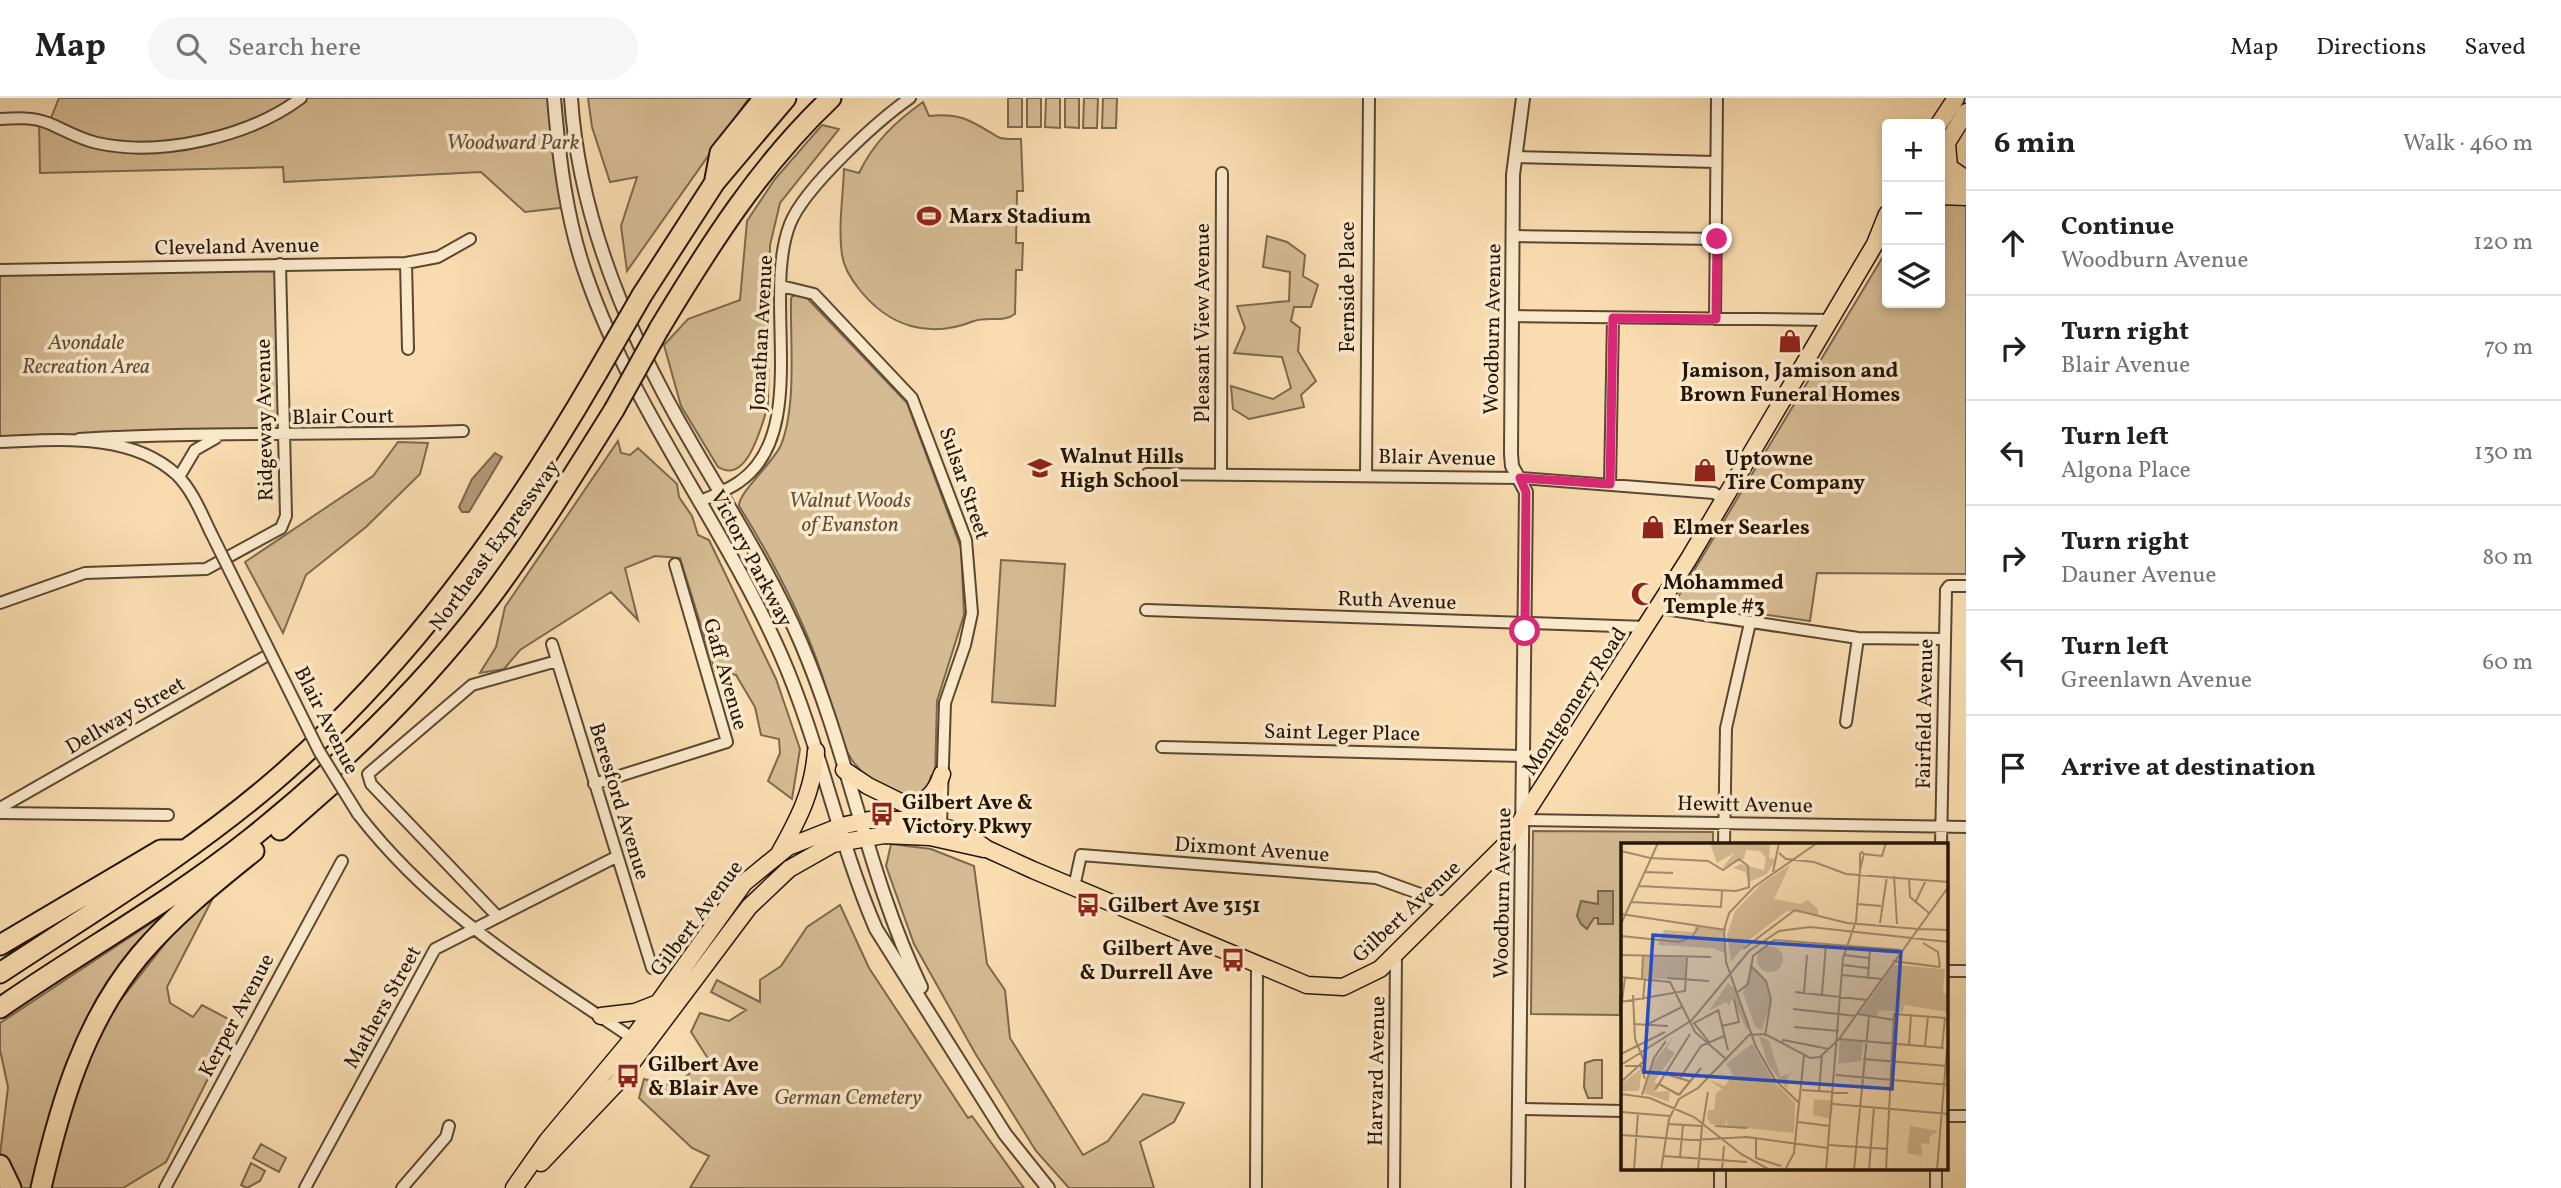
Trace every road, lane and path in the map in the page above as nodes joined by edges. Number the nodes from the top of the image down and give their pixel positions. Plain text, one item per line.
1 (301, 98) edge
2 (554, 98) edge
3 (571, 98) edge
4 (764, 98) edge
5 (786, 98) edge
6 (831, 98) edge
7 (910, 98) edge
8 (1369, 98) edge
9 (1523, 98) edge
10 (1717, 98) edge
11 (1956, 98) edge
12 (1966, 112) edge
13 (0, 119) edge
14 (1942, 119) edge
15 (1945, 146) edge
16 (1945, 155) edge
17 (1515, 157) junction
18 (1716, 162) junction
19 (1223, 173) dead end
20 (1966, 179) edge
21 (1945, 180) edge
22 (715, 182) junction
23 (1966, 186) edge
24 (1945, 196) edge
25 (1966, 197) edge
26 (1882, 226) edge
27 (1513, 236) junction
28 (1882, 237) edge
29 (470, 239) dead end
30 (1717, 239) junction
31 (1875, 244) junction
32 (406, 263) junction
33 (280, 264) junction
34 (0, 270) edge
35 (781, 286) junction
36 (1512, 316) junction
37 (1613, 318) junction
38 (1716, 319) junction
39 (1830, 320) junction
40 (408, 349) dead end
41 (463, 431) dead end
42 (223, 436) junction
43 (285, 436) junction
44 (79, 439) junction
45 (0, 442) edge
46 (1147, 474) dead end
47 (1221, 474) junction
48 (1366, 476) junction
49 (179, 477) junction
50 (1520, 478) junction
51 (1610, 484) junction
52 (722, 492) junction
53 (1724, 499) junction
54 (701, 500) junction
55 (674, 564) dead end
56 (1966, 586) edge
57 (0, 603) edge
58 (1658, 608) junction
59 (1146, 610) dead end
60 (1750, 623) junction
61 (1526, 624) junction
62 (1646, 627) junction
63 (1858, 638) junction
64 (1944, 639) junction
65 (552, 644) dead end
66 (268, 655) dead end
67 (557, 661) junction
68 (388, 714) junction
69 (1846, 722) dead end
70 (1161, 747) dead end
71 (816, 751) junction
72 (1522, 756) junction
73 (844, 770) junction
74 (942, 774) junction
75 (594, 784) junction
76 (905, 804) junction
77 (0, 811) edge
78 (168, 815) dead end
79 (1522, 820) junction
80 (862, 822) junction
81 (1725, 822) junction
82 (1941, 827) junction
83 (1966, 827) edge
84 (941, 829) junction
85 (843, 834) junction
86 (867, 838) junction
87 (1724, 843) edge
88 (1941, 843) edge
89 (987, 849) junction
90 (186, 850) junction
91 (779, 853) junction
92 (616, 857) junction
93 (342, 860) dead end
94 (1074, 887) junction
95 (1448, 904) junction
96 (497, 916) junction
97 (471, 929) junction
98 (0, 945) edge
99 (1396, 954) junction
100 (1257, 965) junction
101 (652, 968) dead end
102 (1948, 971) edge
103 (1966, 971) edge
104 (0, 973) edge
105 (658, 1003) junction
106 (0, 1008) edge
107 (601, 1016) junction
108 (941, 1028) junction
109 (640, 1042) junction
110 (1520, 1110) junction
111 (1621, 1111) edge
112 (1948, 1116) edge
113 (1966, 1116) edge
114 (449, 1126) dead end
115 (0, 1165) edge
116 (1720, 1170) edge
117 (1936, 1170) edge
118 (11, 1188) edge
119 (41, 1188) edge
120 (165, 1188) edge
121 (305, 1188) edge
122 (402, 1188) edge
123 (515, 1188) edge
124 (1048, 1188) edge
125 (1256, 1188) edge
126 (1394, 1188) edge
127 (1518, 1188) edge
128 (1720, 1188) edge
129 (1936, 1188) edge

1 - 13 street
2 - 54 street, Victory Parkway
3 - 52 street, Victory Parkway
4 - 22 highway
5 - 22 highway, Northeast Expressway
6 - 68 highway, Northeast Expressway, bridge
7 - 35 street, Jonathan Avenue
8 - 48 street, Fernside Place
9 - 17 street, Woodburn Avenue
10 - 18 street
11 - 14 main road
12 - 15 main road
16 - 20 main road
17 - 18 street
17 - 27 street, Woodburn Avenue
18 - 30 street
19 - 47 street, Pleasant View Avenue
21 - 23 main road
22 - 90 highway, Northeast Expressway, bridge
24 - 25 main road
26 - 31 main road, Montgomery Road
27 - 30 street
27 - 36 street, Woodburn Avenue
28 - 31 main road, Montgomery Road
29 - 32 street, Cleveland Avenue
30 - 38 street
31 - 39 main road, Montgomery Road
32 - 33 street, Cleveland Avenue
32 - 40 street
33 - 34 street, Cleveland Avenue
33 - 43 street, Ridgeway Avenue
35 - 52 street, Jonathan Avenue
35 - 74 street, Sulsar Street
36 - 37 street
36 - 50 street, Woodburn Avenue
37 - 38 street
37 - 51 street
38 - 39 street
39 - 53 main road, Montgomery Road
41 - 43 street, Blair Court
42 - 43 street, Blair Court
42 - 44 street, Blair Court
42 - 49 street, Blair Court
43 - 57 street, Ridgeway Avenue
44 - 45 street, Blair Avenue
44 - 49 street, Blair Avenue
46 - 47 street, Blair Avenue
47 - 48 street, Blair Avenue
48 - 50 street, Blair Avenue
49 - 97 street, Blair Avenue, bridge
50 - 51 street, Blair Avenue
50 - 61 street, Woodburn Avenue
51 - 53 street, Blair Avenue
52 - 54 street, Jonathan Avenue
52 - 73 street, Victory Parkway
53 - 58 main road, Montgomery Road
54 - 71 street, Victory Parkway
55 - 75 street, Gaff Avenue
56 - 64 street, Fairfield Avenue
58 - 60 street
58 - 62 main road, Montgomery Road
59 - 61 street, Ruth Avenue
60 - 63 street
60 - 81 street
61 - 62 street, Ruth Avenue
61 - 72 street, Woodburn Avenue
62 - 79 main road, Montgomery Road
63 - 64 street
63 - 69 street
64 - 82 street, Fairfield Avenue
65 - 67 street, Beresford Avenue
66 - 77 street, Dellway Street
67 - 75 street, Beresford Avenue
67 - 96 street
68 - 106 highway, Northeast Expressway
68 - 119 highway
70 - 72 street, Saint Leger Place
71 - 85 street, Victory Parkway
71 - 91 main road
72 - 79 street, Woodburn Avenue
73 - 76 main road
73 - 80 street, Victory Parkway
74 - 76 main road
74 - 84 street, Sulsar Street
75 - 92 street, Beresford Avenue
76 - 84 main road
77 - 78 street
79 - 81 street, Hewitt Avenue
79 - 95 main road, Gilbert Avenue
79 - 110 street, Woodburn Avenue
80 - 84 main road, Gilbert Avenue
80 - 85 main road, Gilbert Avenue
80 - 86 street, Victory Parkway
81 - 82 street, Hewitt Avenue
81 - 87 street
82 - 83 street, Hewitt Avenue
82 - 88 street, Fairfield Avenue
84 - 86 main road, Gilbert Avenue
84 - 89 main road, Gilbert Avenue
84 - 89 main road, Gilbert Avenue
85 - 86 main road, Gilbert Avenue
85 - 91 main road, Gilbert Avenue
85 - 108 street, Victory Parkway
85 - 109 main road, Gilbert Avenue
86 - 108 street, Victory Parkway
89 - 94 main road, Gilbert Avenue
90 - 98 highway
90 - 104 highway, Northeast Expressway
91 - 105 main road, Gilbert Avenue
92 - 96 street, Mathers Street
92 - 101 street, Beresford Avenue
93 - 120 street, Kerper Avenue
94 - 95 street, Dixmont Avenue
94 - 100 main road, Gilbert Avenue
95 - 99 main road, Gilbert Avenue
96 - 97 street, Mathers Street
97 - 107 street, Blair Avenue
97 - 121 street, Mathers Street
99 - 100 main road, Gilbert Avenue
99 - 126 street, Harvard Avenue
100 - 125 street
102 - 103 street
105 - 107 main road
105 - 109 main road, Gilbert Avenue
107 - 109 street, Blair Avenue
108 - 124 street, Victory Parkway
109 - 123 main road, Gilbert Avenue
110 - 111 street
110 - 127 street, Woodburn Avenue
112 - 113 street
114 - 122 street
115 - 118 highway
116 - 128 street
117 - 129 street

